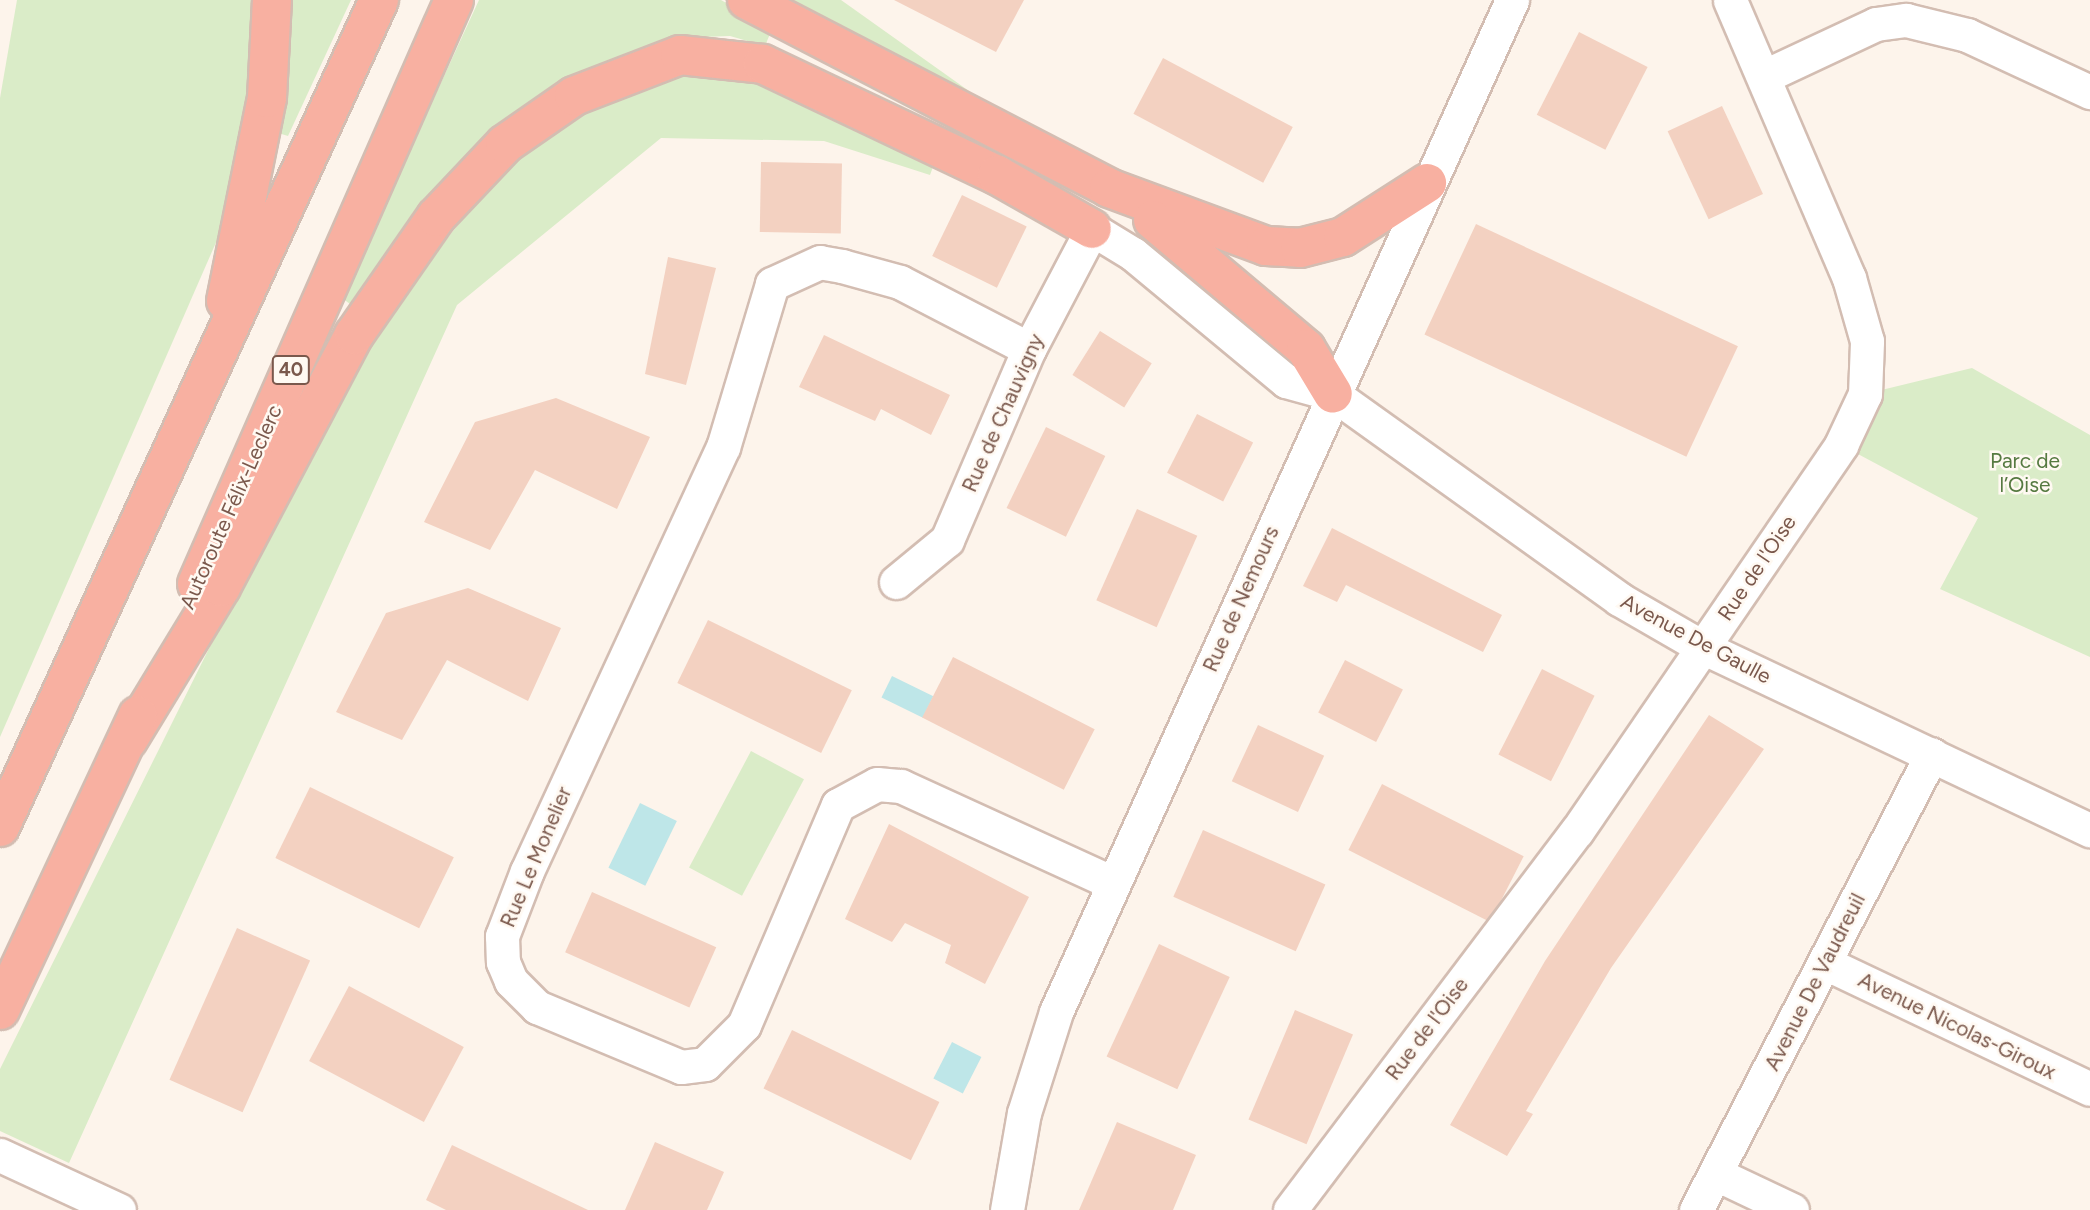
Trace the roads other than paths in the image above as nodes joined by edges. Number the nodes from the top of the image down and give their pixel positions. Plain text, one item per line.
1 (272, 0) edge
2 (379, 0) edge
3 (454, 0) edge
4 (747, 0) edge
5 (1512, 0) edge
6 (1730, 0) edge
7 (1767, 75) junction
8 (2090, 92) edge
9 (1427, 183) junction
10 (1109, 188) junction
11 (1093, 229) junction
12 (1028, 349) junction
13 (211, 371) junction
14 (1333, 394) junction
15 (896, 582) dead end
16 (1702, 647) junction
17 (128, 740) junction
18 (1932, 754) junction
19 (0, 827) edge
20 (2090, 830) edge
21 (1111, 882) junction
22 (1825, 963) junction
23 (0, 1010) edge
24 (2090, 1089) edge
25 (0, 1155) edge
26 (1716, 1174) junction
27 (119, 1210) edge
28 (1007, 1210) edge
29 (1290, 1210) edge
30 (1696, 1210) edge
31 (1792, 1210) edge

1 - 13 highway
2 - 13 highway
3 - 17 highway, Autoroute Félix-Leclerc / 40
4 - 10 highway
5 - 9 street, Rue de Nemours
6 - 7 street, Rue de l'Oise
7 - 8 street
7 - 16 street, Rue de l'Oise
9 - 10 highway
9 - 14 street, Rue de Nemours
10 - 14 highway
11 - 12 street, Rue de Chauvigny
11 - 14 street
11 - 17 highway
12 - 15 street, Rue de Chauvigny
12 - 21 street, Rue Le Monelier
13 - 19 highway
14 - 16 street, Avenue De Gaulle
14 - 21 street, Rue de Nemours
16 - 18 street, Avenue De Gaulle
16 - 29 street, Rue de l'Oise
17 - 23 highway, Autoroute Félix-Leclerc / 40
18 - 20 street, Avenue De Gaulle
18 - 22 street, Avenue De Vaudreuil
21 - 28 street, Rue de Nemours
22 - 24 street, Avenue Nicolas-Giroux
22 - 26 street, Avenue De Vaudreuil
25 - 27 street
26 - 30 street, Avenue De Vaudreuil
26 - 31 street

